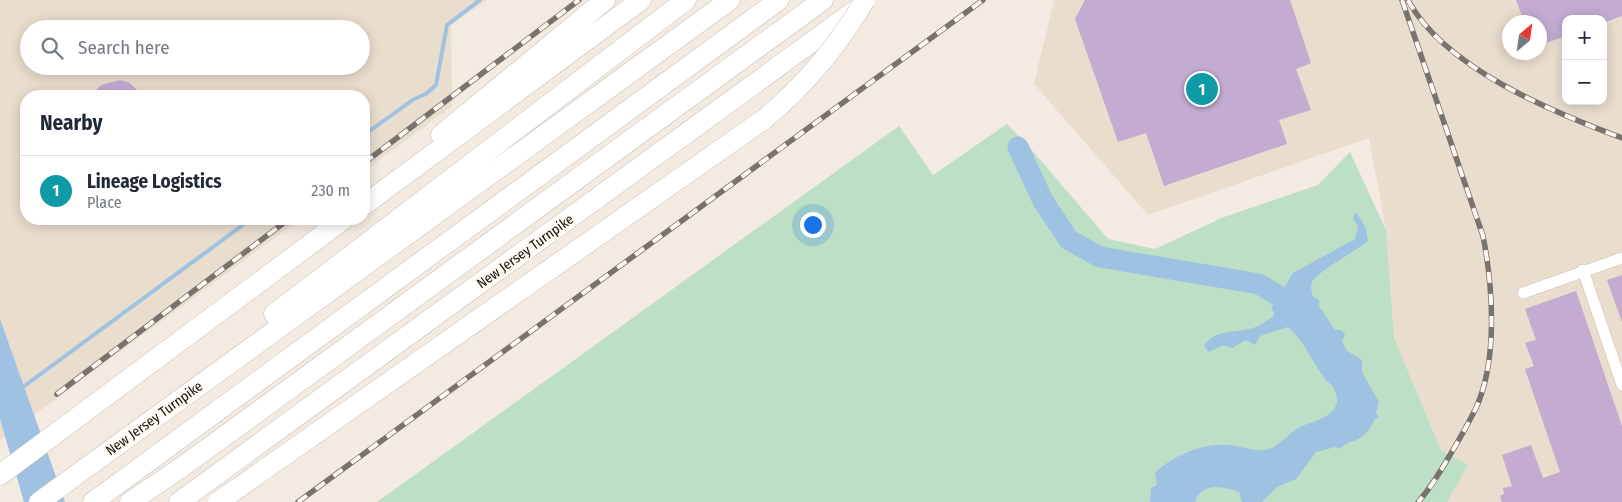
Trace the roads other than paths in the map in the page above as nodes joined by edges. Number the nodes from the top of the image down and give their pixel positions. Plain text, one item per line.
1 (606, 0) edge
2 (641, 0) edge
3 (686, 0) edge
4 (730, 0) edge
5 (780, 0) edge
6 (823, 0) edge
7 (865, 0) edge
8 (870, 0) edge
9 (370, 198) edge
10 (370, 199) edge
11 (336, 225) edge
12 (366, 255) junction
13 (1622, 258) edge
14 (1583, 270) junction
15 (1523, 293) dead end
16 (1622, 385) edge
17 (0, 475) edge
18 (39, 502) edge
19 (93, 502) edge
20 (130, 502) edge
21 (179, 502) edge
22 (218, 502) edge

1 - 9 highway
2 - 10 highway
3 - 12 highway
4 - 12 highway, New Jersey Turnpike
5 - 19 highway
6 - 20 highway
7 - 22 highway, bridge
8 - 21 highway, New Jersey Turnpike
11 - 17 highway
12 - 18 highway, New Jersey Turnpike
13 - 14 street
14 - 15 street
14 - 16 street

